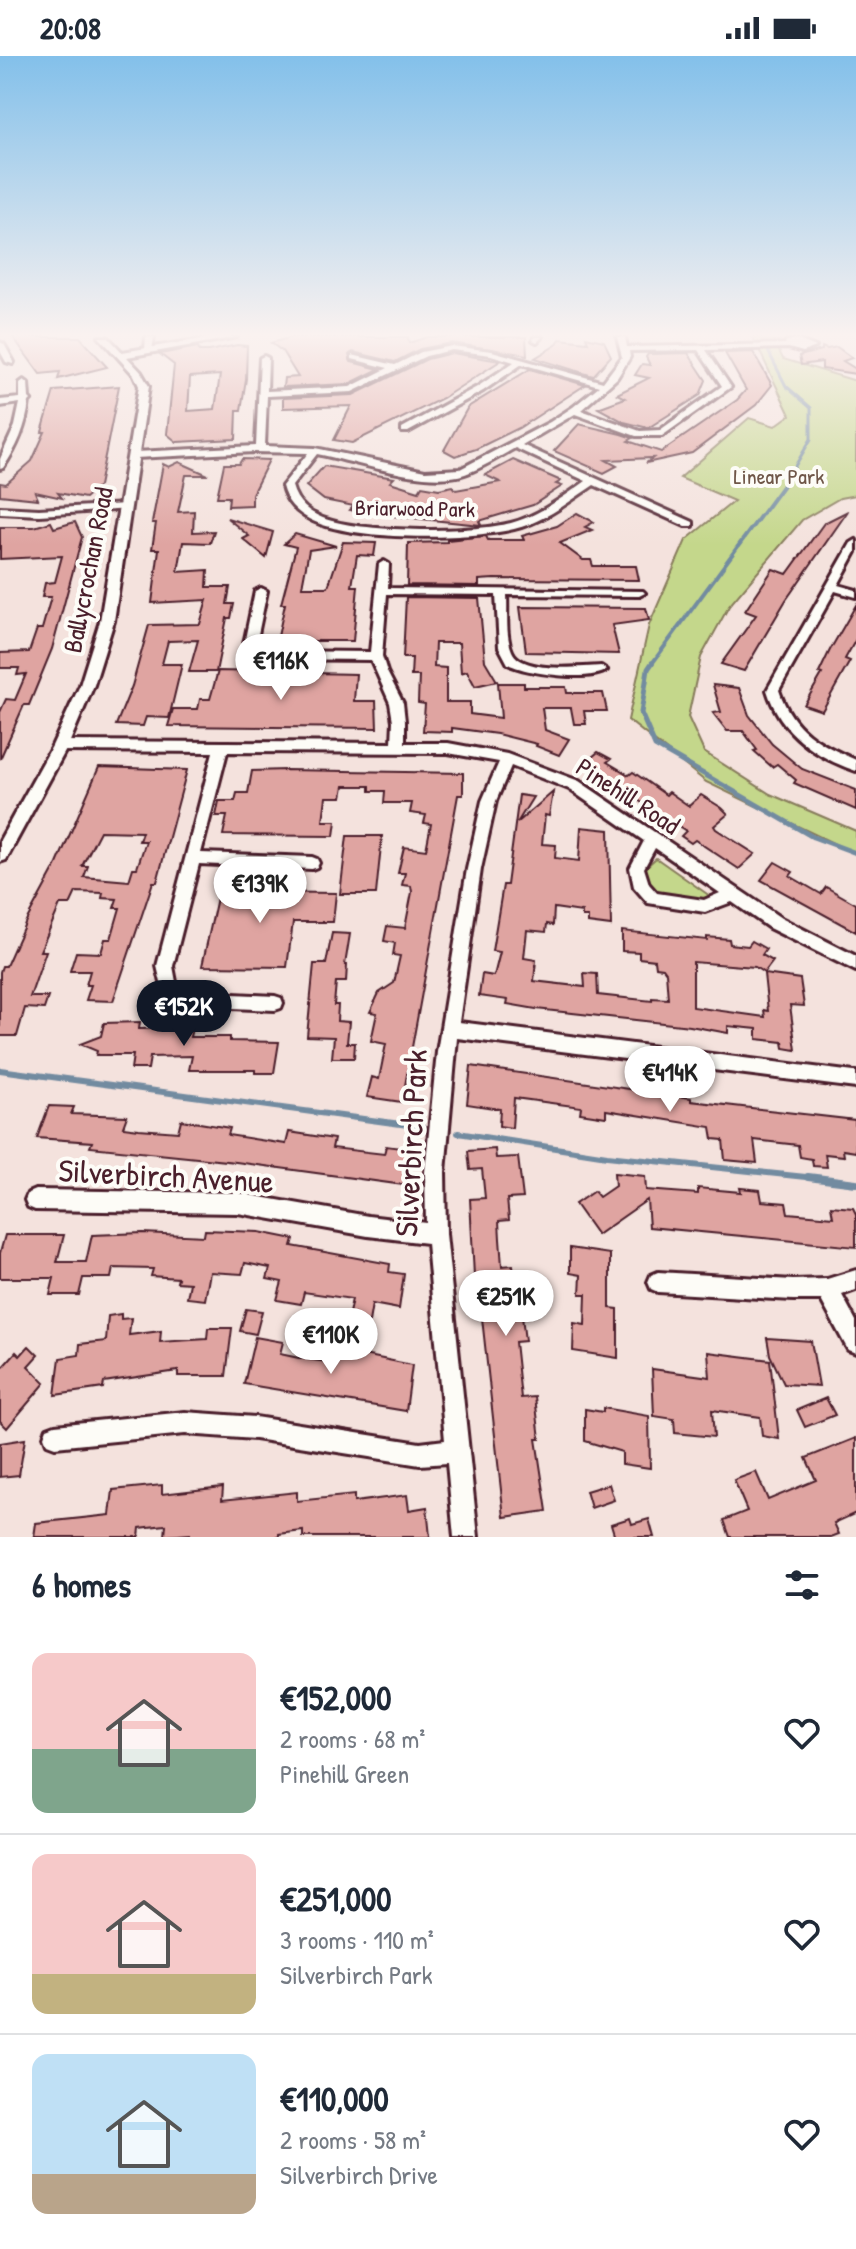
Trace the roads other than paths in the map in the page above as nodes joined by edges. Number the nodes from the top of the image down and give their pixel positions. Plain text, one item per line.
1 (25, 406) edge
2 (141, 406) edge
3 (262, 406) edge
4 (449, 406) edge
5 (578, 406) edge
6 (700, 406) edge
7 (573, 410) junction
8 (413, 429) dead end
9 (513, 444) junction
10 (260, 450) junction
11 (315, 451) junction
12 (135, 455) junction
13 (0, 466) edge
14 (593, 481) junction
15 (126, 507) junction
16 (0, 510) edge
17 (689, 524) dead end
18 (856, 543) edge
19 (384, 564) dead end
20 (831, 586) junction
21 (261, 591) dead end
22 (382, 591) junction
23 (501, 591) junction
24 (639, 593) dead end
25 (856, 594) edge
26 (376, 656) junction
27 (601, 670) dead end
28 (60, 746) junction
29 (221, 747) junction
30 (398, 747) junction
31 (507, 759) junction
32 (856, 766) edge
33 (652, 840) junction
34 (0, 855) edge
35 (192, 858) junction
36 (312, 863) dead end
37 (732, 895) junction
38 (856, 964) edge
39 (275, 1003) dead end
40 (450, 1029) junction
41 (854, 1080) dead end
42 (35, 1200) dead end
43 (436, 1234) junction
44 (856, 1280) edge
45 (658, 1282) dead end
46 (827, 1289) junction
47 (856, 1342) edge
48 (55, 1436) dead end
49 (456, 1451) junction
50 (466, 1537) edge

1 - 13 street
2 - 12 street, Ballycrochan Road
3 - 10 street
4 - 8 street
5 - 7 street
6 - 7 street
7 - 9 street
9 - 11 street
9 - 14 street
10 - 11 street
10 - 12 street
11 - 14 street, Briarwood Park
12 - 15 street, Ballycrochan Road
14 - 17 street
15 - 16 street
15 - 28 street, Ballycrochan Road
18 - 20 street
19 - 22 street
20 - 25 street
20 - 32 street
21 - 26 street
22 - 23 street
22 - 26 street
23 - 24 street
23 - 27 street
26 - 30 street
28 - 29 street, Pinehill Road
28 - 34 street, Ballycrochan Road
29 - 30 street, Pinehill Road
29 - 35 street
30 - 31 street, Pinehill Road
31 - 33 street, Pinehill Road
31 - 40 street, Silverbirch Park
33 - 37 street, Pinehill Road
33 - 37 street
35 - 36 street
35 - 39 street
37 - 38 street, Pinehill Road
40 - 41 street
40 - 43 street, Silverbirch Park
42 - 43 street, Silverbirch Avenue
43 - 49 street, Silverbirch Park
44 - 46 street
45 - 46 street
46 - 47 street
48 - 49 street
49 - 50 street, Silverbirch Park

